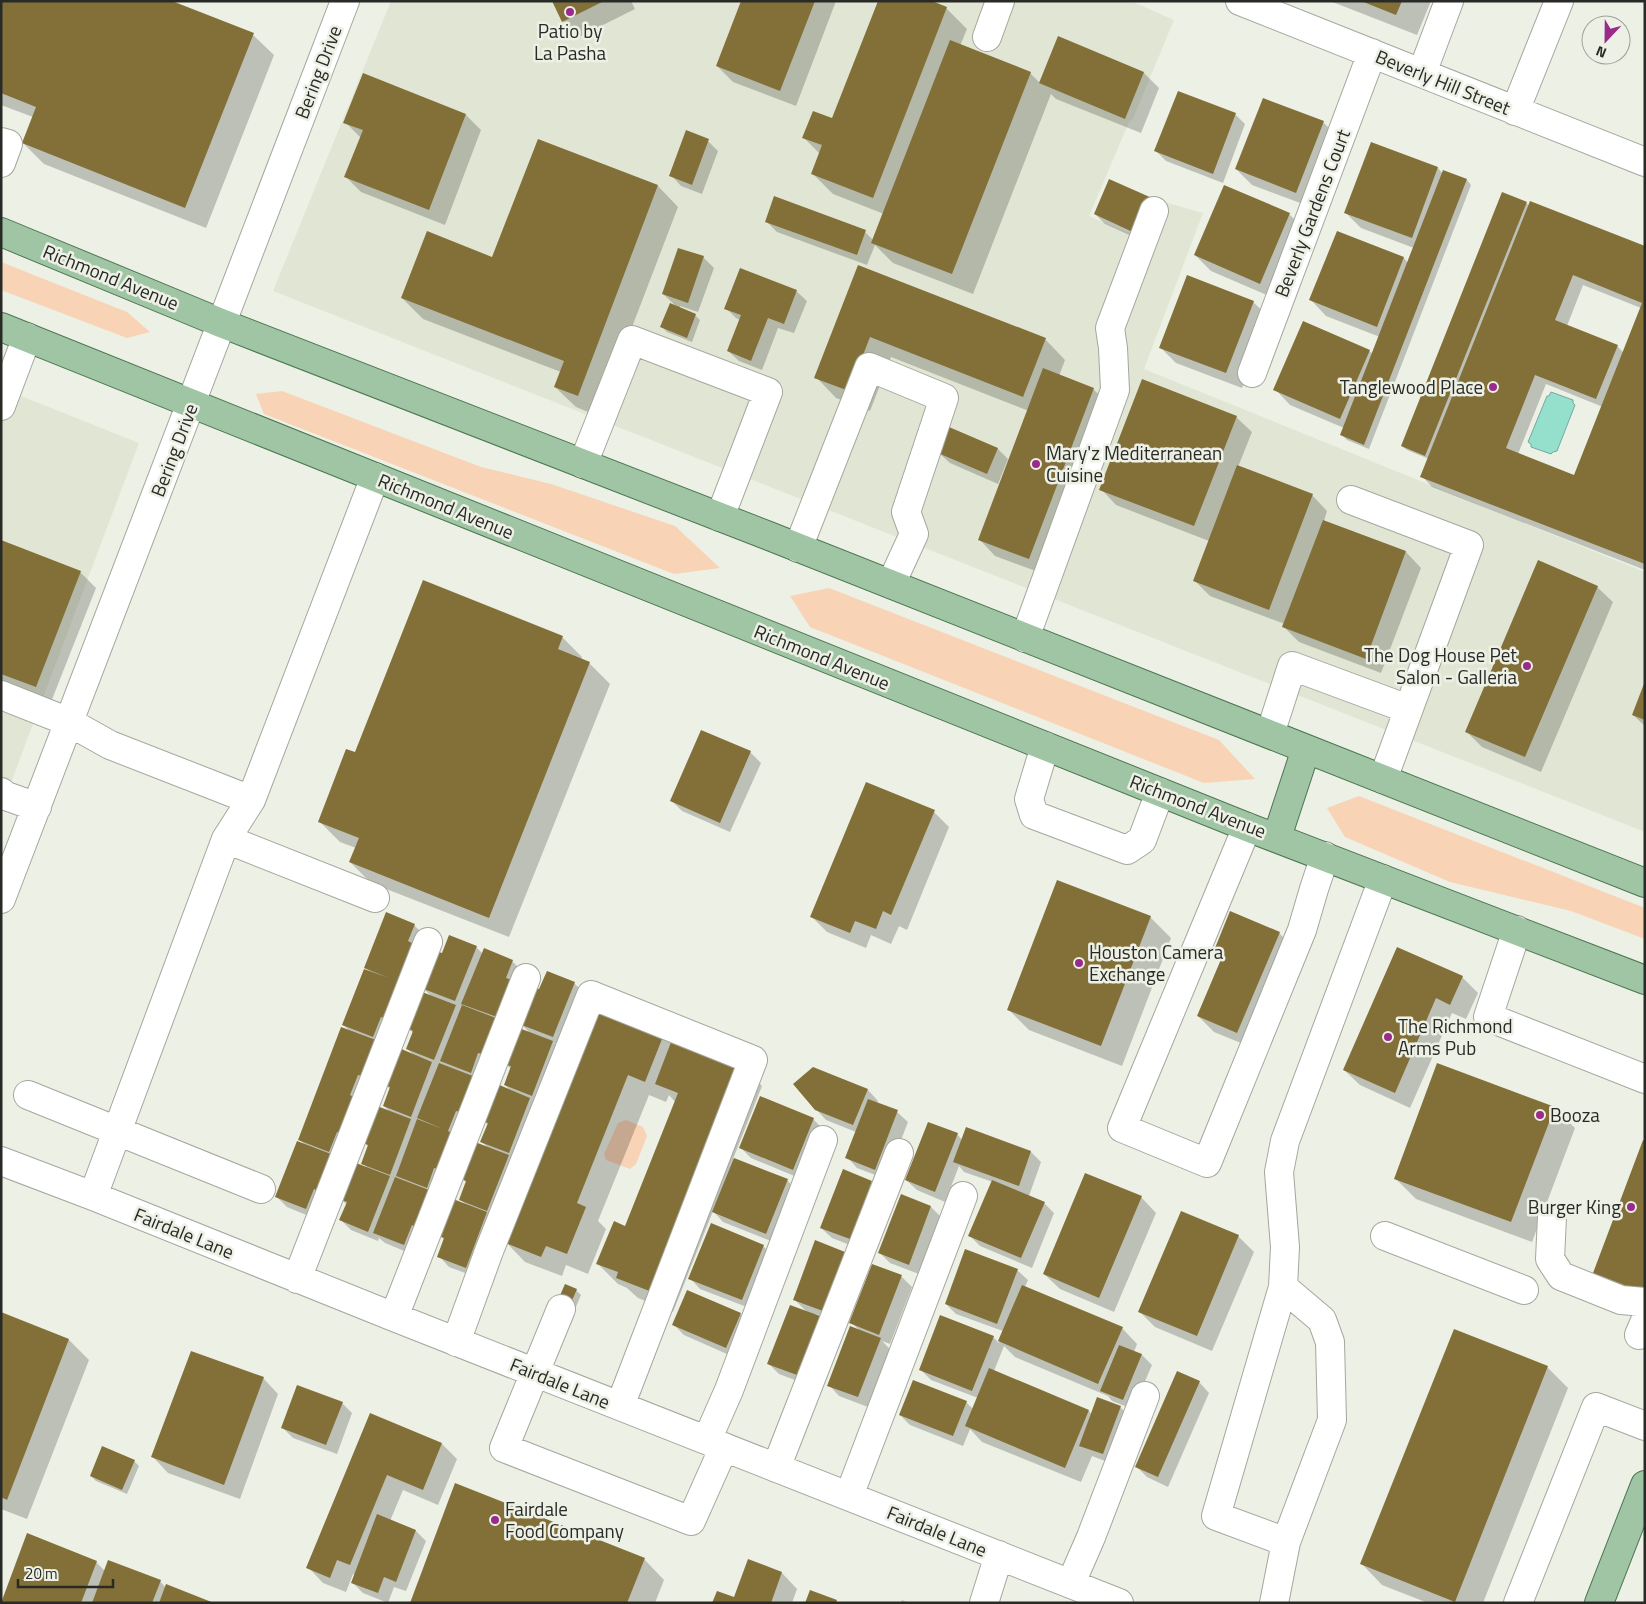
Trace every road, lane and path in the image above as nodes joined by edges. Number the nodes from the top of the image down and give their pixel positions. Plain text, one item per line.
1 (345, 1) edge
2 (1000, 1) edge
3 (1240, 1) edge
4 (1449, 1) edge
5 (1559, 1) edge
6 (987, 37) dead end
7 (1372, 53) junction
8 (1422, 73) junction
9 (1515, 111) junction
10 (1, 142) edge
11 (1645, 162) edge
12 (1, 163) edge
13 (1154, 211) dead end
14 (1, 232) edge
15 (221, 323) junction
16 (1, 327) edge
17 (27, 337) junction
18 (1252, 372) dead end
19 (192, 404) junction
20 (1, 406) edge
21 (583, 464) junction
22 (375, 477) junction
23 (1351, 500) dead end
24 (720, 517) junction
25 (798, 548) junction
26 (891, 584) junction
27 (1026, 638) junction
28 (1, 695) edge
29 (1408, 709) junction
30 (69, 722) junction
31 (1270, 734) junction
32 (1045, 746) junction
33 (1306, 749) junction
34 (1383, 779) junction
35 (1, 792) edge
36 (1160, 792) junction
37 (251, 800) junction
38 (37, 808) junction
39 (1247, 826) junction
40 (1277, 837) junction
41 (226, 839) junction
42 (1325, 856) junction
43 (1383, 879) junction
44 (1645, 883) edge
45 (375, 898) dead end
46 (1, 899) edge
47 (1517, 930) junction
48 (428, 942) dead end
49 (526, 978) dead end
50 (1645, 980) edge
51 (1645, 1079) edge
52 (28, 1095) dead end
53 (116, 1131) junction
54 (823, 1140) dead end
55 (899, 1152) dead end
56 (1, 1161) edge
57 (261, 1189) dead end
58 (93, 1196) junction
59 (963, 1196) dead end
60 (1552, 1217) dead end
61 (1385, 1236) dead end
62 (297, 1279) junction
63 (1283, 1287) junction
64 (1524, 1290) dead end
65 (1645, 1302) edge
66 (562, 1308) dead end
67 (394, 1317) junction
68 (456, 1342) junction
69 (535, 1372) junction
70 (1145, 1396) dead end
71 (620, 1406) junction
72 (1645, 1426) edge
73 (716, 1444) junction
74 (776, 1468) junction
75 (1645, 1485) edge
76 (849, 1496) junction
77 (1286, 1542) junction
78 (999, 1555) junction
79 (1071, 1584) junction
80 (1111, 1601) edge
81 (984, 1603) edge
82 (1274, 1603) edge
83 (1518, 1603) edge
84 (1599, 1603) edge

1 - 15 street, Bering Drive
2 - 6 street
3 - 7 street, Beverly Hill Street
4 - 8 street
5 - 9 street
7 - 8 street, Beverly Hill Street
7 - 18 street, Beverly Gardens Court
8 - 9 street, Beverly Hill Street
9 - 11 street, Beverly Hill Street
10 - 12 street
13 - 27 street
14 - 15 main road, Richmond Avenue
15 - 19 street, Bering Drive
15 - 21 main road, Richmond Avenue
16 - 17 main road, Richmond Avenue
17 - 19 main road, Richmond Avenue
17 - 20 street
19 - 22 main road, Richmond Avenue
19 - 30 street, Bering Drive
21 - 24 main road, Richmond Avenue
21 - 24 street
22 - 32 main road, Richmond Avenue
22 - 37 street
23 - 29 street
24 - 25 main road, Richmond Avenue
25 - 26 main road, Richmond Avenue
25 - 26 street
26 - 27 main road, Richmond Avenue
27 - 31 main road, Richmond Avenue
28 - 30 street
29 - 31 street
29 - 34 street
30 - 37 street
30 - 38 street, Bering Drive
31 - 33 main road, Richmond Avenue
32 - 36 main road, Richmond Avenue
32 - 36 street
33 - 34 main road, Richmond Avenue
33 - 40 main road
34 - 44 main road, Richmond Avenue
35 - 38 street
36 - 39 main road, Richmond Avenue
37 - 41 street
38 - 46 street, Bering Drive
39 - 40 main road, Richmond Avenue
39 - 42 street
40 - 42 main road, Richmond Avenue
41 - 45 street
41 - 53 street
42 - 43 main road, Richmond Avenue
43 - 47 main road, Richmond Avenue
43 - 63 street
47 - 50 main road, Richmond Avenue
47 - 51 street
48 - 62 street
49 - 67 street
52 - 53 street
53 - 57 street
53 - 58 street
54 - 73 street
55 - 74 street
56 - 58 street, Fairdale Lane
58 - 62 street, Fairdale Lane
59 - 76 street
60 - 65 street
61 - 64 street
62 - 67 street, Fairdale Lane
63 - 77 street
63 - 77 street
66 - 69 street
67 - 68 street, Fairdale Lane
68 - 69 street, Fairdale Lane
68 - 71 street
69 - 71 street, Fairdale Lane
69 - 73 street
70 - 79 street
71 - 73 street, Fairdale Lane
72 - 83 street
73 - 74 street, Fairdale Lane
74 - 76 street, Fairdale Lane
75 - 84 main road
76 - 78 street, Fairdale Lane
77 - 82 street
78 - 79 street, Fairdale Lane
78 - 81 street
79 - 80 street, Fairdale Lane

